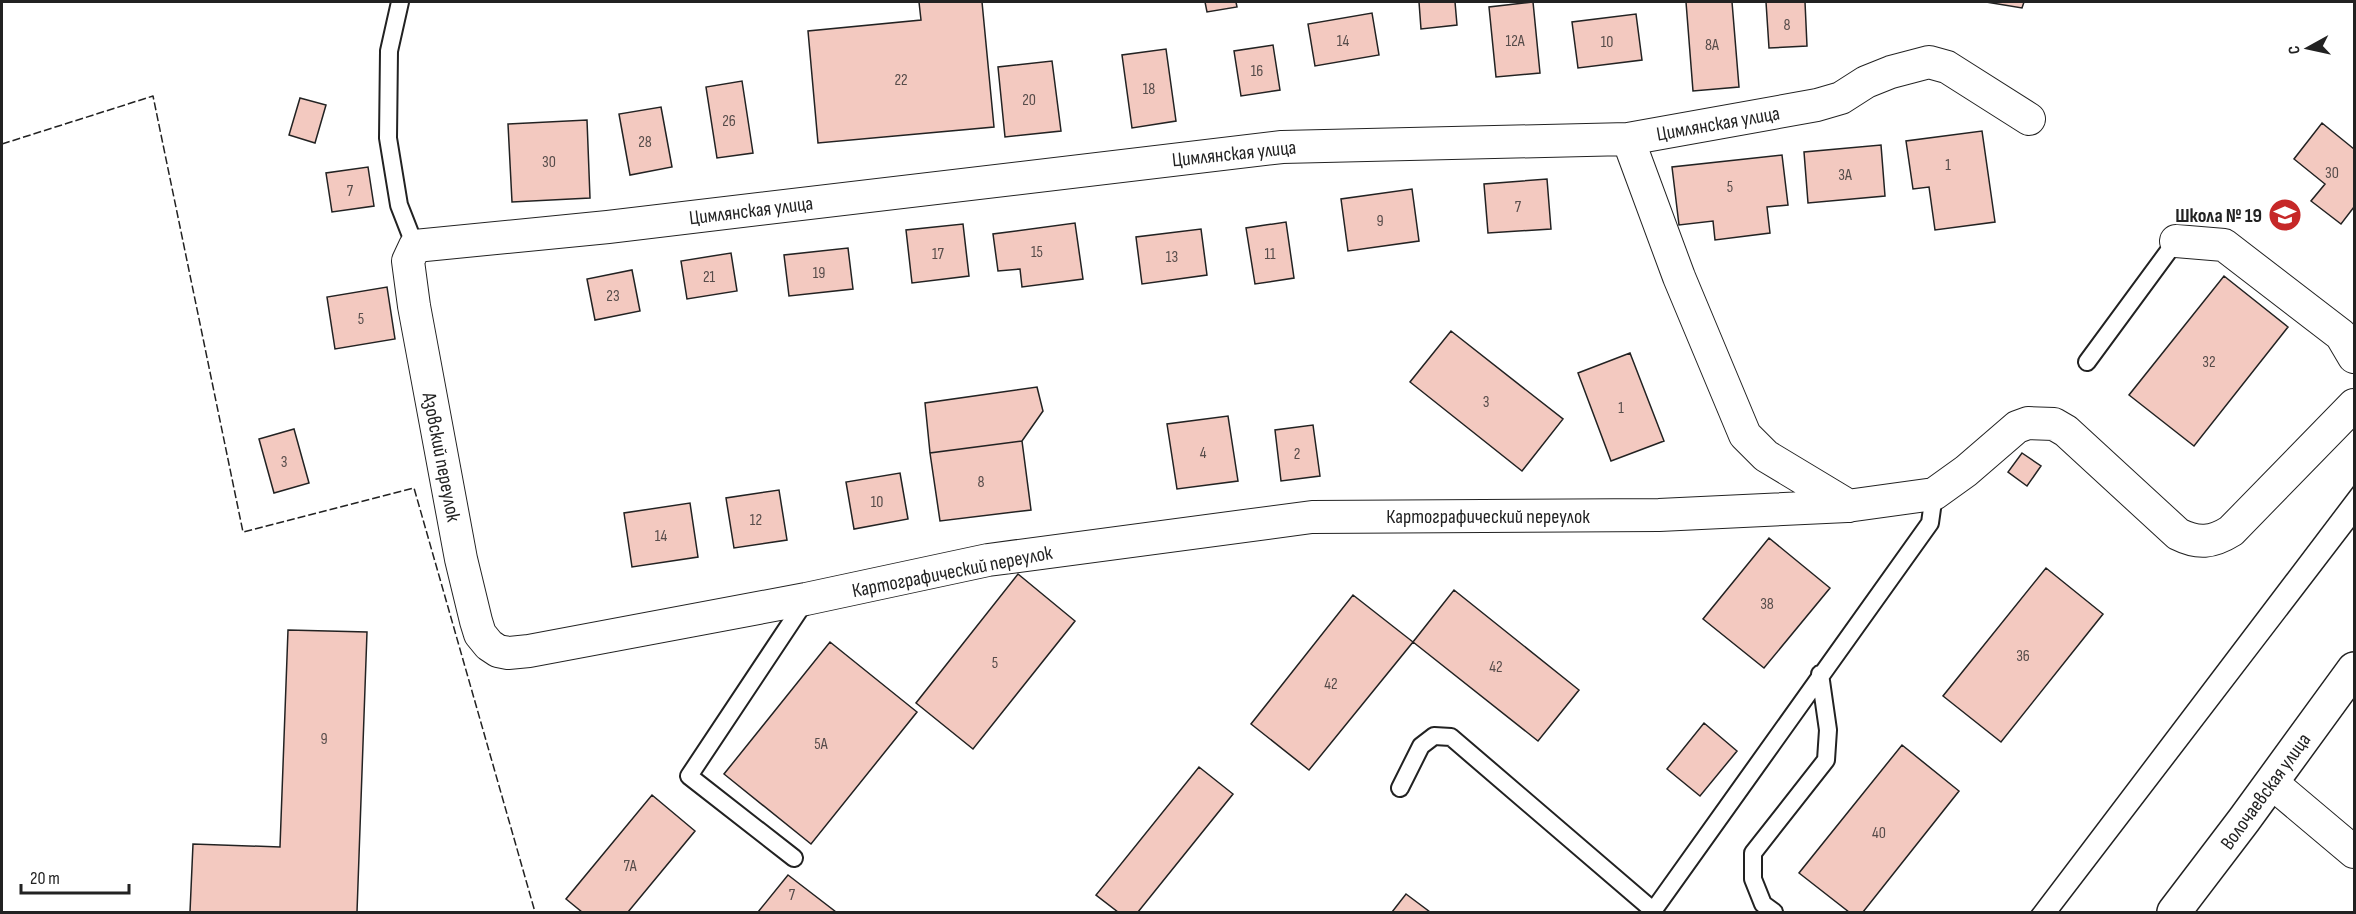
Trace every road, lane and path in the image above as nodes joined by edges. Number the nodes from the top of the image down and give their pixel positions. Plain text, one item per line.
1 (399, 2) edge
2 (2030, 119) dead end
3 (1628, 139) junction
4 (2176, 242) joint
5 (415, 246) junction
6 (2355, 357) edge
7 (2086, 362) dead end
8 (2355, 405) edge
9 (1934, 495) junction
10 (1848, 506) junction
11 (806, 599) junction
12 (508, 653) joint
13 (2355, 669) edge
14 (1820, 675) junction
15 (2272, 783) junction
16 (1400, 788) dead end
17 (2355, 852) edge
18 (794, 858) dead end
19 (1654, 912) edge
20 (1774, 912) edge
21 (2174, 912) edge

1 - 5 lane
2 - 3 street, Цимлянская улица
3 - 5 street, Цимлянская улица
3 - 10 street
4 - 6 street
4 - 7 lane
5 - 12 street, Азовский переулок
8 - 9 street, Картографический переулок
9 - 10 street, Картографический переулок
9 - 14 lane
10 - 11 street, Картографический переулок
11 - 12 street, Картографический переулок
11 - 18 lane
13 - 15 main road, Волочаевская улица
14 - 19 lane
14 - 20 lane
15 - 17 street
15 - 21 main road, Волочаевская улица
16 - 19 lane

